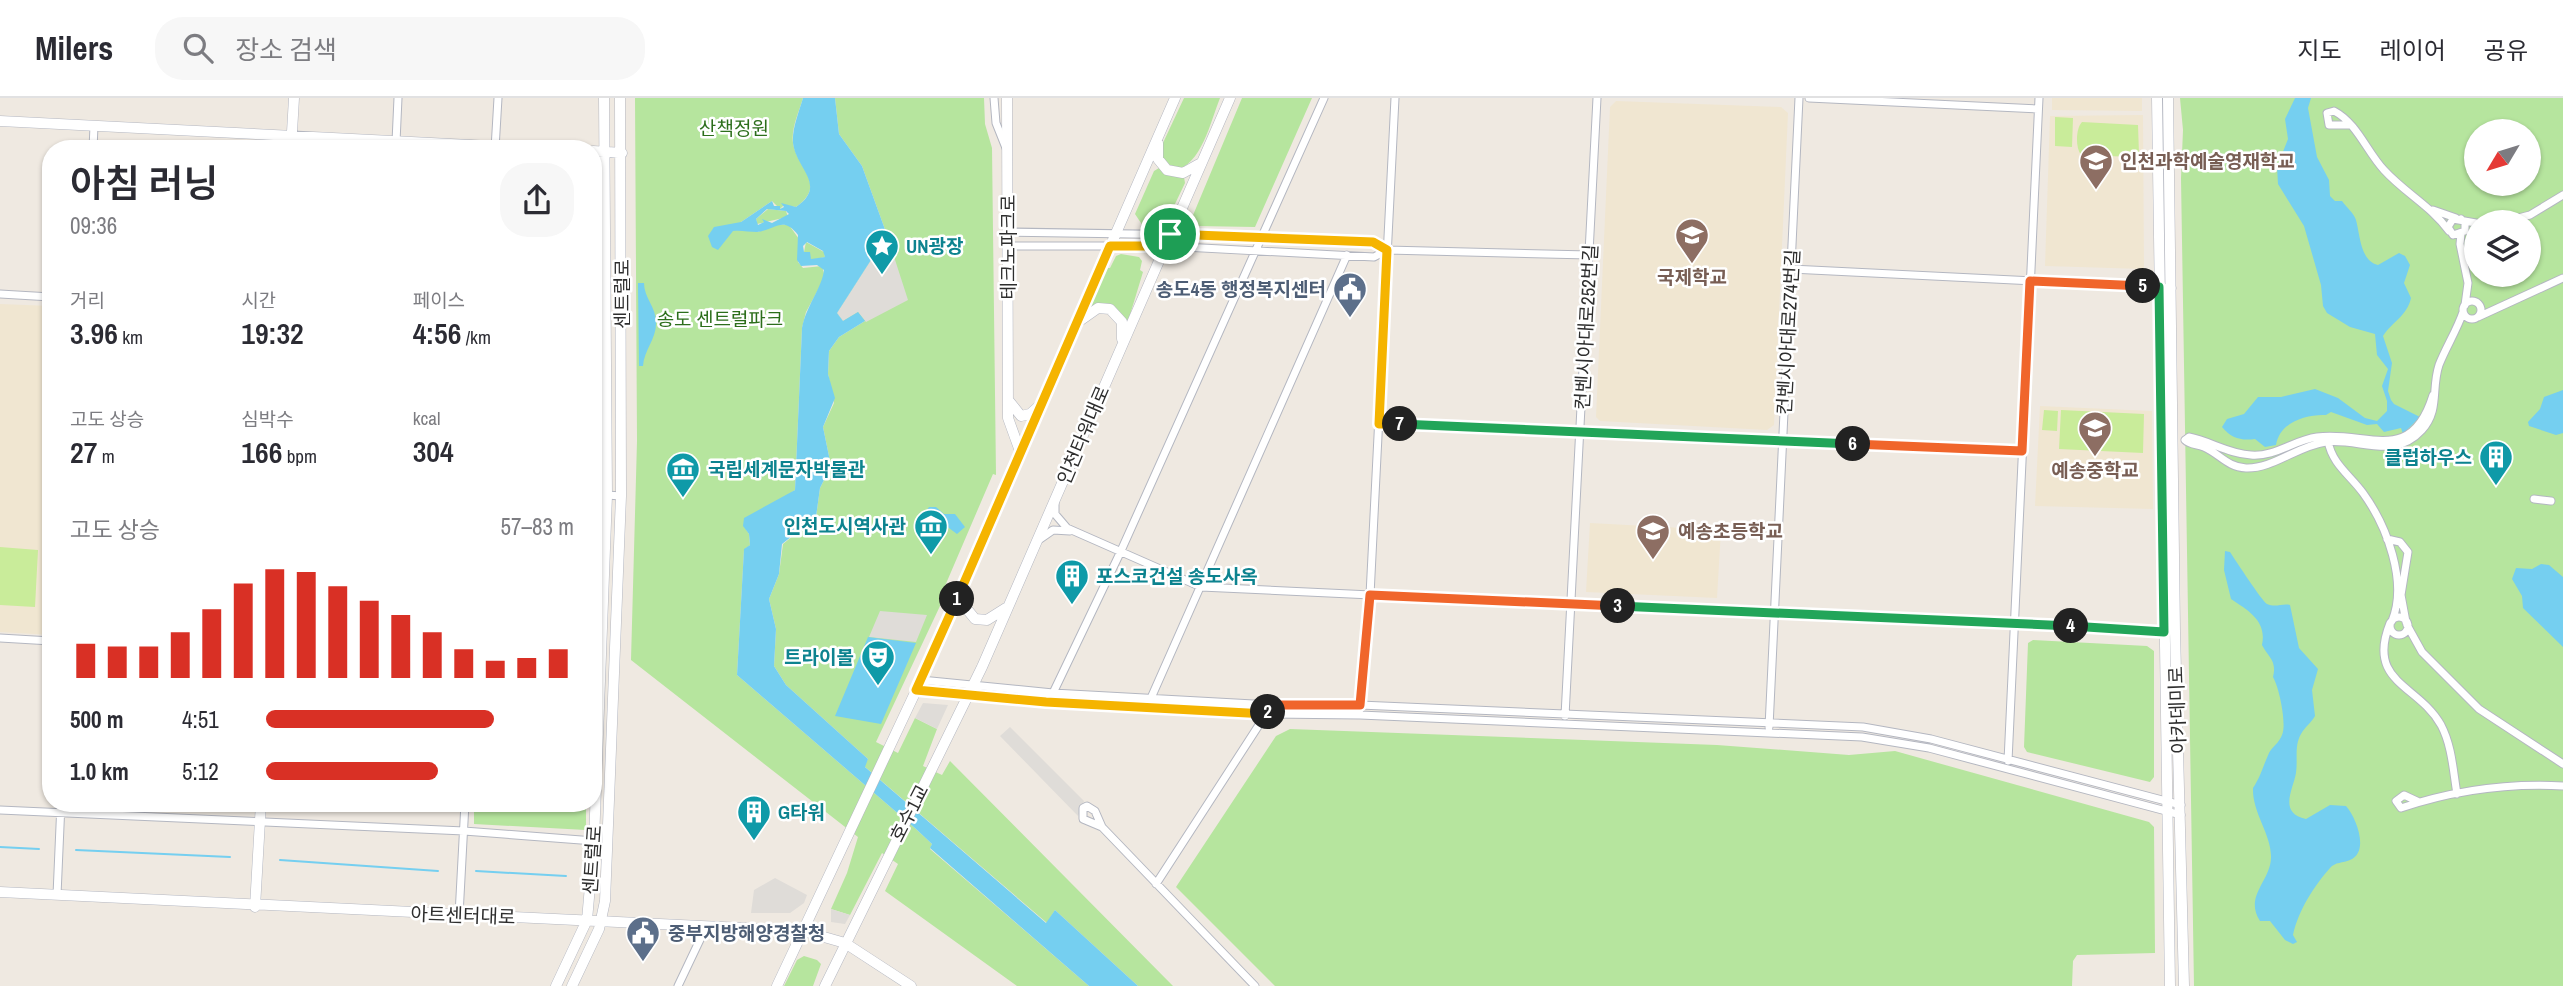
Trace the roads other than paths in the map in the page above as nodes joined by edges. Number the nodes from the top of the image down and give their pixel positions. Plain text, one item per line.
1 (294, 98) edge
2 (398, 98) edge
3 (498, 98) edge
4 (604, 98) edge
5 (620, 98) edge
6 (994, 98) edge
7 (1007, 98) edge
8 (1175, 98) edge
9 (1230, 98) edge
10 (1324, 98) edge
11 (1395, 98) edge
12 (1597, 98) edge
13 (1799, 98) edge
14 (1809, 98) edge
15 (2039, 98) edge
16 (2157, 98) edge
17 (2168, 98) edge
18 (2038, 109) junction
19 (0, 121) edge
20 (2350, 125) dead end
21 (94, 126) junction
22 (291, 134) junction
23 (1158, 136) junction
24 (93, 140) edge
25 (291, 140) edge
26 (370, 140) edge
27 (396, 140) edge
28 (495, 140) edge
29 (1007, 150) junction
30 (602, 152) edge
31 (605, 152) junction
32 (622, 153) junction
33 (1203, 159) junction
34 (2563, 195) edge
35 (2433, 210) junction
36 (2538, 210) edge
37 (2458, 218) junction
38 (2464, 220) edge
39 (2463, 231) junction
40 (1008, 232) junction
41 (2450, 232) junction
42 (1116, 233) junction
43 (1170, 234) junction
44 (1263, 236) junction
45 (1008, 246) junction
46 (1110, 246) junction
47 (1165, 246) junction
48 (2461, 249) junction
49 (1387, 250) junction
50 (1257, 251) junction
51 (1347, 255) junction
52 (1589, 255) junction
53 (1791, 269) junction
54 (2563, 278) edge
55 (2030, 281) junction
56 (2159, 287) junction
57 (2172, 288) junction
58 (0, 294) edge
59 (42, 296) edge
60 (2470, 304) junction
61 (2490, 309) junction
62 (2476, 318) junction
63 (1077, 324) junction
64 (2452, 341) junction
65 (1121, 346) junction
66 (1008, 396) junction
67 (1045, 397) junction
68 (1379, 424) junction
69 (1581, 430) junction
70 (2328, 439) junction
71 (607, 440) junction
72 (1783, 442) junction
73 (602, 450) edge
74 (2022, 451) junction
75 (2231, 452) junction
76 (1021, 454) junction
77 (2252, 455) junction
78 (2227, 464) junction
79 (2253, 468) junction
80 (602, 495) edge
81 (607, 495) junction
82 (621, 496) junction
83 (2533, 499) dead end
84 (2551, 501) dead end
85 (1055, 503) junction
86 (1077, 533) junction
87 (602, 538) edge
88 (2387, 539) junction
89 (1037, 544) junction
90 (605, 548) junction
91 (1120, 553) junction
92 (965, 581) junction
93 (1201, 587) junction
94 (1370, 595) junction
95 (1011, 603) junction
96 (1573, 604) junction
97 (1775, 613) junction
98 (2391, 622) junction
99 (2016, 623) junction
100 (2407, 623) junction
101 (602, 628) edge
102 (2169, 632) junction
103 (2399, 635) junction
104 (0, 638) edge
105 (2413, 638) junction
106 (42, 640) edge
107 (2384, 641) junction
108 (919, 685) junction
109 (971, 690) junction
110 (1053, 694) junction
111 (1151, 698) junction
112 (1272, 705) junction
113 (1360, 705) junction
114 (1266, 714) junction
115 (1565, 714) junction
116 (1360, 715) junction
117 (1565, 724) junction
118 (1769, 724) junction
119 (1769, 734) junction
120 (2008, 759) junction
121 (2563, 764) edge
122 (2006, 768) junction
123 (931, 770) joint
124 (2562, 785) edge
125 (2457, 794) junction
126 (2419, 802) dead end
127 (2166, 806) junction
128 (0, 810) edge
129 (2181, 810) junction
130 (260, 812) edge
131 (465, 812) edge
132 (595, 812) edge
133 (61, 813) junction
134 (260, 821) junction
135 (1102, 827) dead end
136 (464, 831) junction
137 (594, 841) junction
138 (1156, 884) junction
139 (0, 892) edge
140 (57, 895) junction
141 (255, 906) junction
142 (459, 915) junction
143 (587, 920) junction
144 (603, 920) junction
145 (706, 927) junction
146 (803, 931) junction
147 (845, 943) junction
148 (556, 986) edge
149 (572, 986) edge
150 (678, 986) edge
151 (777, 986) edge
152 (825, 986) edge
153 (911, 986) edge
154 (1255, 986) edge
155 (2170, 986) edge
156 (2184, 986) edge

1 - 22 main road
2 - 27 street
3 - 28 street
4 - 31 main road, 센트럴로
5 - 32 main road, 센트럴로
6 - 29 street
7 - 29 main road, 테크노파크로
8 - 23 main road
9 - 33 main road, 인천타워대로
10 - 44 street
11 - 49 street
12 - 52 street, 컨벤시아대로252번길
13 - 53 street, 컨벤시아대로274번길
14 - 18 street
15 - 18 street
16 - 56 main road, 아카데미로
17 - 57 main road, 아카데미로
18 - 55 street
19 - 21 main road
20 - 35 street
21 - 22 main road
21 - 24 street
22 - 25 main road
22 - 26 main road
23 - 33 main road
23 - 42 main road
29 - 40 main road, 테크노파크로
30 - 31 main road
31 - 32 main road
31 - 71 main road, 센트럴로
32 - 82 main road, 센트럴로
33 - 43 main road, 인천타워대로
34 - 36 street
35 - 37 street
35 - 41 street
37 - 38 street
37 - 39 street
37 - 41 street
39 - 41 street
39 - 48 street
40 - 42 street
40 - 45 main road, 테크노파크로
41 - 48 street
42 - 43 street
42 - 46 main road
43 - 44 street
43 - 47 main road, 인천타워대로
44 - 49 street
44 - 50 street
45 - 46 street
45 - 66 main road, 테크노파크로
46 - 47 street
46 - 63 main road
47 - 50 street
47 - 65 main road, 인천타워대로
48 - 60 street
49 - 51 street
49 - 52 street
49 - 68 street
50 - 51 street
50 - 91 street
51 - 93 street
52 - 69 street, 컨벤시아대로252번길
53 - 55 street
53 - 72 street, 컨벤시아대로274번길
54 - 61 street
55 - 56 street
55 - 74 street
56 - 57 street
56 - 102 main road, 아카데미로
57 - 102 main road, 아카데미로
58 - 59 street
60 - 61 street
60 - 62 street
60 - 62 street
60 - 64 street
61 - 62 street
62 - 64 street
63 - 65 main road
63 - 67 main road
64 - 70 street
65 - 85 main road, 인천타워대로
66 - 67 main road
66 - 76 main road, 테크노파크로
67 - 76 main road
68 - 69 street
68 - 94 street
69 - 72 street
69 - 96 street, 컨벤시아대로252번길
70 - 77 street
70 - 79 street
70 - 88 street
71 - 73 main road
71 - 81 main road, 센트럴로
72 - 74 street
72 - 97 street, 컨벤시아대로274번길
74 - 99 street
75 - 77 street
75 - 78 street
75 - 78 street
76 - 92 main road
77 - 79 street
78 - 79 street
80 - 81 street
81 - 82 street
81 - 90 main road, 센트럴로
82 - 144 main road, 센트럴로
83 - 84 street
85 - 86 street
85 - 89 main road, 인천타워대로
86 - 89 street
86 - 91 street
87 - 90 main road
88 - 98 street
88 - 100 street
89 - 95 main road, 인천타워대로
90 - 101 main road, 센트럴로
91 - 93 street
91 - 110 street
92 - 95 main road
92 - 108 main road
93 - 94 street
93 - 111 street
94 - 96 street
94 - 113 street
95 - 109 main road, 인천타워대로
96 - 97 street
96 - 115 street, 컨벤시아대로252번길
97 - 99 street
97 - 118 street, 컨벤시아대로274번길
98 - 100 street
98 - 103 street
98 - 107 street
99 - 102 street
99 - 120 street
100 - 103 street
100 - 105 street
102 - 127 main road, 아카데미로
102 - 129 main road, 아카데미로
103 - 105 street
103 - 107 street
104 - 106 street
105 - 121 street
107 - 125 street
108 - 109 street
108 - 146 main road
109 - 110 street
109 - 114 street
109 - 123 main road, 인천타워대로
110 - 111 street
111 - 112 street
112 - 113 street
112 - 114 street
113 - 115 street
113 - 116 street
114 - 116 street
114 - 138 street
115 - 117 street, 컨벤시아대로252번길
115 - 118 street
116 - 117 street
117 - 119 street
118 - 119 street, 컨벤시아대로274번길
118 - 120 street
119 - 122 street
120 - 122 street
120 - 127 street
122 - 127 street
123 - 147 main road, 호수1교
124 - 125 street
125 - 126 street
127 - 129 street
127 - 155 main road, 아카데미로
128 - 133 street
129 - 156 main road, 아카데미로
130 - 134 main road
131 - 136 street
132 - 137 main road, 센트럴로
133 - 134 street
133 - 140 street
134 - 136 street
134 - 141 main road
135 - 138 street
136 - 137 street
136 - 142 street
137 - 143 main road, 센트럴로
138 - 154 street
139 - 140 main road, 아트센터대로
140 - 141 main road, 아트센터대로
141 - 142 main road, 아트센터대로
142 - 143 main road, 아트센터대로
143 - 144 main road, 아트센터대로
143 - 148 main road, 센트럴로
144 - 145 main road, 아트센터대로
144 - 149 main road, 센트럴로
145 - 146 main road, 아트센터대로
145 - 150 street
146 - 147 main road, 아트센터대로
146 - 151 main road
147 - 152 main road
147 - 153 main road, 아트센터대로

